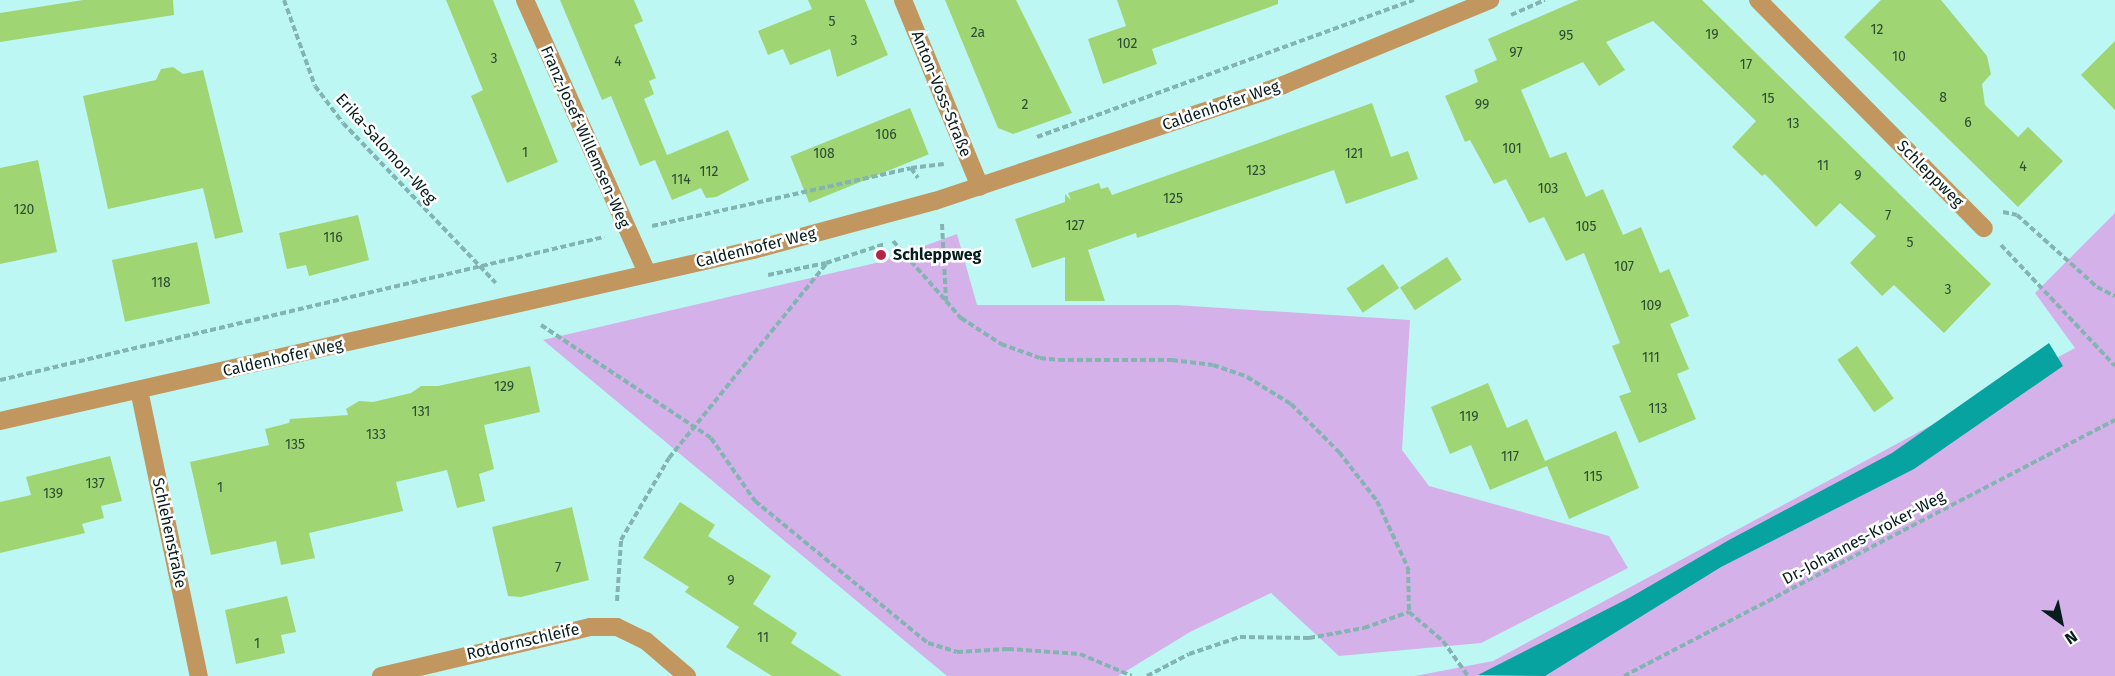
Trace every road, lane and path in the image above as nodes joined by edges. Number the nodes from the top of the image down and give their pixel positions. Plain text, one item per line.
1 (284, 0) edge
2 (525, 0) edge
3 (903, 0) edge
4 (1414, 0) edge
5 (1490, 0) edge
6 (1758, 0) edge
7 (1027, 141) dead end
8 (969, 161) junction
9 (910, 168) junction
10 (980, 188) junction
11 (935, 201) junction
12 (1984, 228) junction
13 (627, 231) junction
14 (893, 241) dead end
15 (826, 263) dead end
16 (480, 267) junction
17 (647, 273) junction
18 (2115, 296) edge
19 (946, 301) junction
20 (539, 323) dead end
21 (2115, 366) edge
22 (0, 380) edge
23 (139, 390) junction
24 (2115, 420) edge
25 (0, 421) edge
26 (693, 424) junction
27 (1409, 612) junction
28 (617, 627) junction
29 (199, 676) edge
30 (381, 676) edge
31 (687, 676) edge
32 (1132, 676) edge
33 (1148, 676) edge
34 (1468, 676) edge
35 (1624, 676) edge

1 - 16 path, Erika-Salomon-Weg
2 - 13 street, Franz-Josef-Willemsen-Weg
3 - 8 street, Anton-Voss-Straße
4 - 7 path
5 - 10 street, Caldenhofer Weg
6 - 12 street, Schleppweg
8 - 9 path
8 - 10 street, Anton-Voss-Straße
9 - 11 path
9 - 13 path
10 - 11 street, Caldenhofer Weg
11 - 17 street, Caldenhofer Weg
11 - 19 path
12 - 18 path
12 - 21 path
13 - 16 path
13 - 17 street, Franz-Josef-Willemsen-Weg
14 - 19 path
15 - 26 path
16 - 22 path
17 - 23 street, Caldenhofer Weg
19 - 27 path
20 - 26 path
23 - 25 street, Caldenhofer Weg
23 - 29 street, Schlehenstraße
24 - 35 path, Dr.-Johannes-Kroker-Weg
26 - 28 path
26 - 32 path
27 - 33 path
27 - 34 path
28 - 30 street, Rotdornschleife
28 - 31 street, Rotdornschleife

